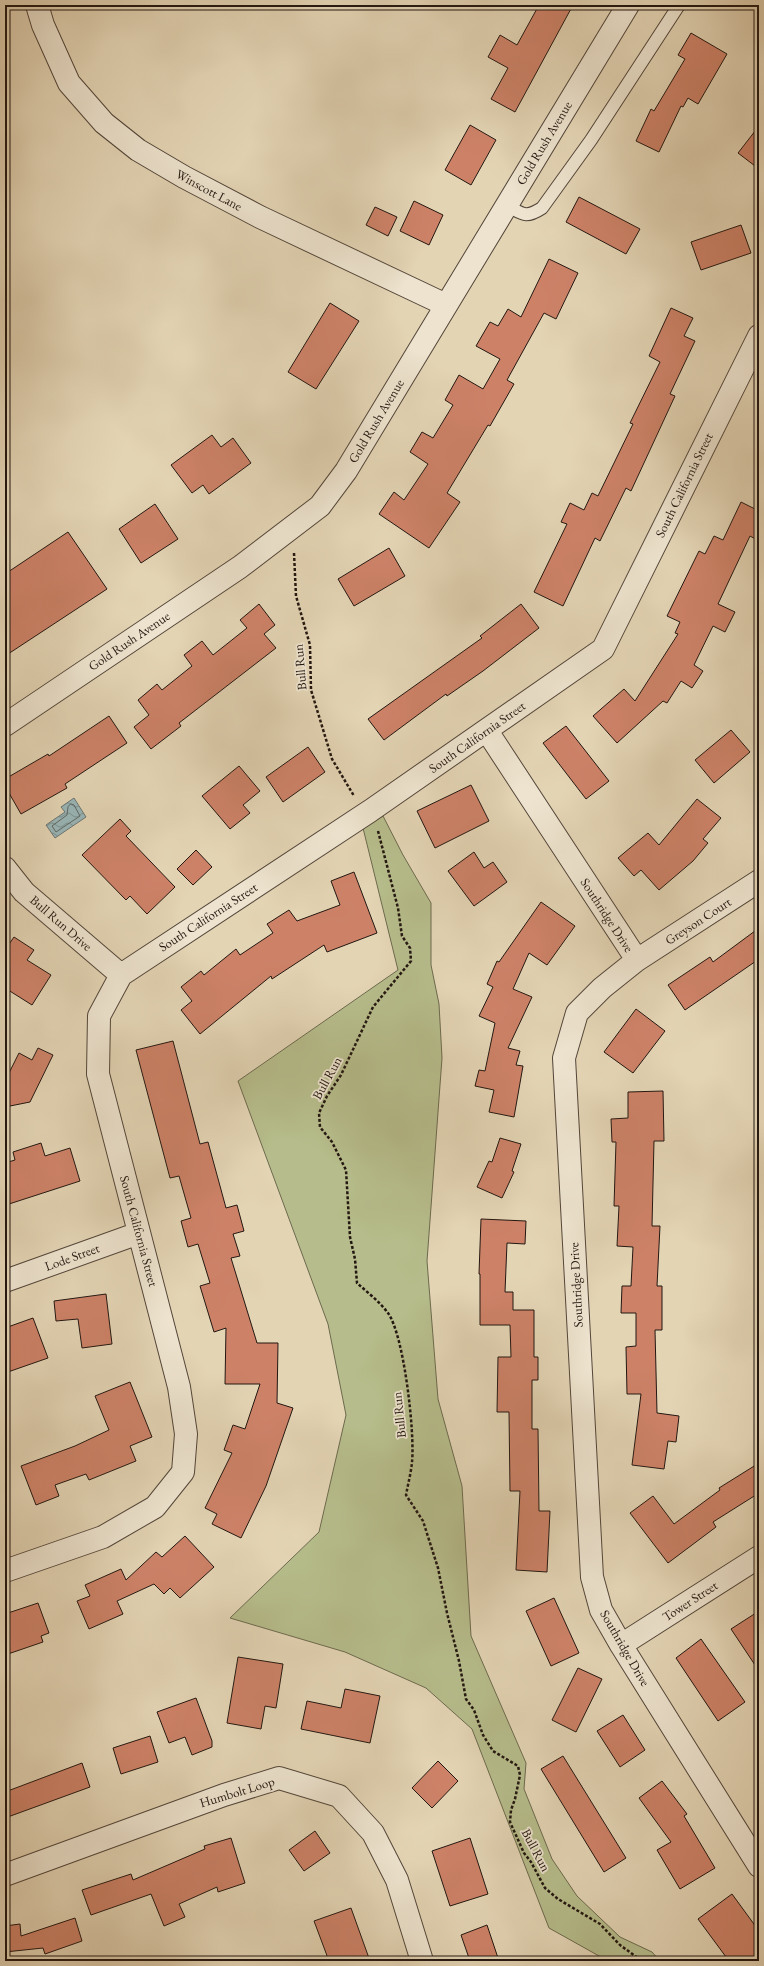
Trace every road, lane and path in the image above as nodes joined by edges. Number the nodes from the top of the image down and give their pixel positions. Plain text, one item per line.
1 (37, 5) edge
2 (628, 5) edge
3 (679, 5) edge
4 (506, 205) junction
5 (446, 305) junction
6 (759, 336) edge
7 (294, 552) dead end
8 (5, 726) edge
9 (487, 730) junction
10 (355, 797) dead end
11 (378, 831) dead end
12 (5, 868) edge
13 (759, 881) edge
14 (637, 960) junction
15 (120, 975) junction
16 (140, 1233) junction
17 (5, 1281) edge
18 (759, 1557) edge
19 (5, 1571) edge
20 (621, 1645) junction
21 (759, 1866) edge
22 (5, 1875) edge
23 (422, 1961) edge
24 (642, 1961) edge

1 - 5 street, Winscott Lane
2 - 4 street, Gold Rush Avenue
3 - 4 lane
4 - 5 street, Gold Rush Avenue
5 - 8 street, Gold Rush Avenue
6 - 9 street, South California Street
7 - 10 path, Bull Run
9 - 14 street, Southridge Drive
9 - 15 street, South California Street
11 - 24 path, Bull Run
12 - 15 street, Bull Run Drive
13 - 14 street, Greyson Court
14 - 20 street, Southridge Drive
15 - 16 street, South California Street
16 - 17 street, Lode Street
16 - 19 street, South California Street
18 - 20 street, Tower Street
20 - 21 street, Southridge Drive
22 - 23 street, Humbolt Loop

